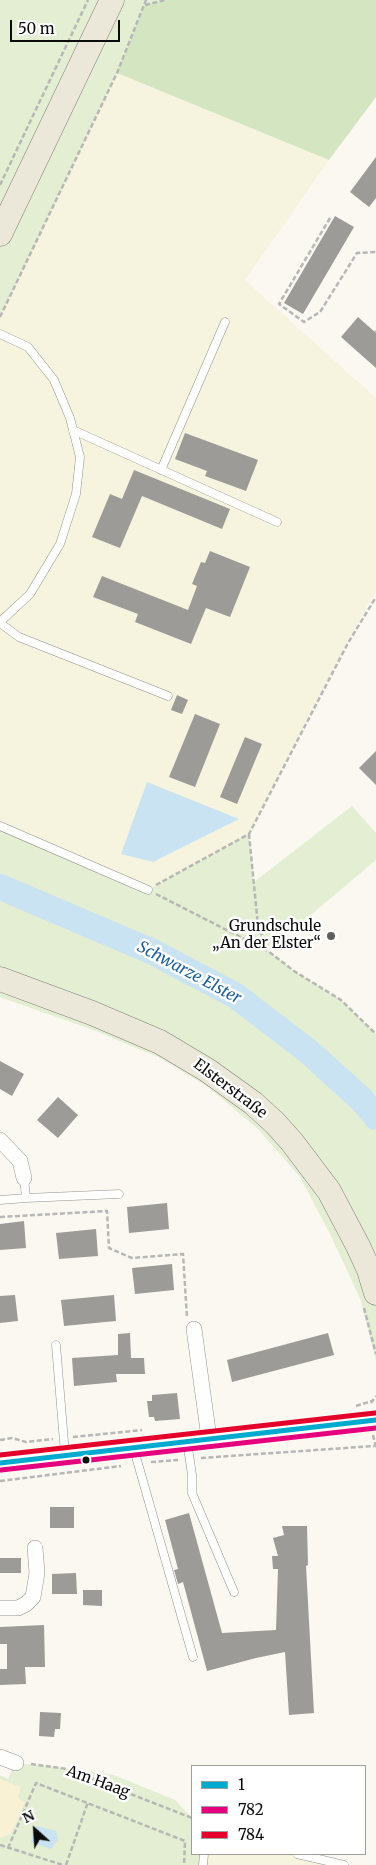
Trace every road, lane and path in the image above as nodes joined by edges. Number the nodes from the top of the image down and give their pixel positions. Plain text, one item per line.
1 (88, 0) edge
2 (112, 0) edge
3 (146, 0) edge
4 (165, 0) edge
5 (144, 4) junction
6 (0, 185) edge
7 (330, 218) dead end
8 (0, 234) edge
9 (376, 252) edge
10 (0, 317) edge
11 (225, 322) dead end
12 (0, 334) edge
13 (73, 430) junction
14 (161, 470) junction
15 (278, 522) dead end
16 (376, 597) edge
17 (0, 623) edge
18 (168, 696) dead end
19 (0, 826) edge
20 (249, 834) junction
21 (148, 890) junction
22 (268, 951) junction
23 (0, 979) edge
24 (376, 1034) edge
25 (0, 1140) edge
26 (24, 1178) joint
27 (119, 1194) dead end
28 (26, 1198) junction
29 (0, 1200) edge
30 (0, 1217) edge
31 (370, 1300) edge
32 (194, 1329) joint
33 (56, 1345) dead end
34 (376, 1354) edge
35 (376, 1420) edge
36 (209, 1438) junction
37 (187, 1441) junction
38 (133, 1446) junction
39 (65, 1454) junction
40 (0, 1463) edge
41 (35, 1548) dead end
42 (234, 1592) dead end
43 (0, 1608) edge
44 (193, 1657) dead end
45 (0, 1757) edge
46 (16, 1763) joint
47 (88, 1802) junction
48 (191, 1818) edge
49 (0, 1845) edge
50 (8, 1848) junction
51 (301, 1855) edge
52 (64, 1865) edge
53 (184, 1865) edge
54 (344, 1865) edge

1 - 6 path
2 - 8 main road
3 - 5 path
4 - 5 path
5 - 10 path
7 - 9 path
11 - 14 lane
12 - 13 lane
13 - 14 lane
13 - 17 lane
14 - 15 lane
16 - 20 path
17 - 18 lane
19 - 21 lane
20 - 21 path
20 - 22 path
21 - 22 path
22 - 24 path
23 - 31 main road, Elsterstraße
25 - 26 street
26 - 28 lane
27 - 28 lane
28 - 29 lane
30 - 32 path
31 - 34 path
32 - 36 street
33 - 39 lane
35 - 36 street
36 - 37 street
37 - 38 street
37 - 42 lane
38 - 39 street
38 - 44 lane
39 - 40 street
41 - 43 street
45 - 46 street
46 - 48 path, Am Haag
47 - 50 path
47 - 52 path
47 - 53 path
49 - 50 path
50 - 52 path
51 - 54 lane

